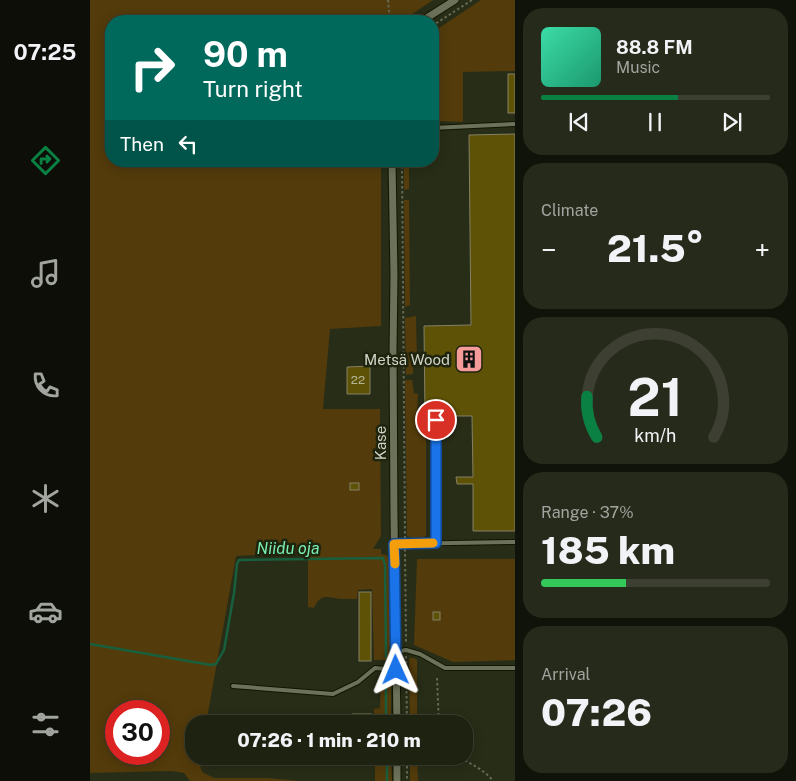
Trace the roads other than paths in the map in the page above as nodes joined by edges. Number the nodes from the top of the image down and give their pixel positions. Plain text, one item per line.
1 (455, 0) edge
2 (431, 15) edge
3 (515, 124) edge
4 (439, 128) edge
5 (392, 167) edge
6 (436, 420) dead end
7 (515, 542) edge
8 (436, 543) junction
9 (394, 544) junction
10 (396, 652) junction
11 (515, 668) edge
12 (396, 670) junction
13 (234, 686) dead end
14 (397, 715) edge
15 (397, 765) edge
16 (397, 781) edge

1 - 2 street
3 - 4 lane
5 - 9 street, Kase
6 - 8 lane
7 - 8 lane
8 - 9 lane
9 - 10 street, Kase
10 - 11 lane
10 - 12 street, Kase
12 - 13 lane
12 - 14 street, Kase
15 - 16 street

